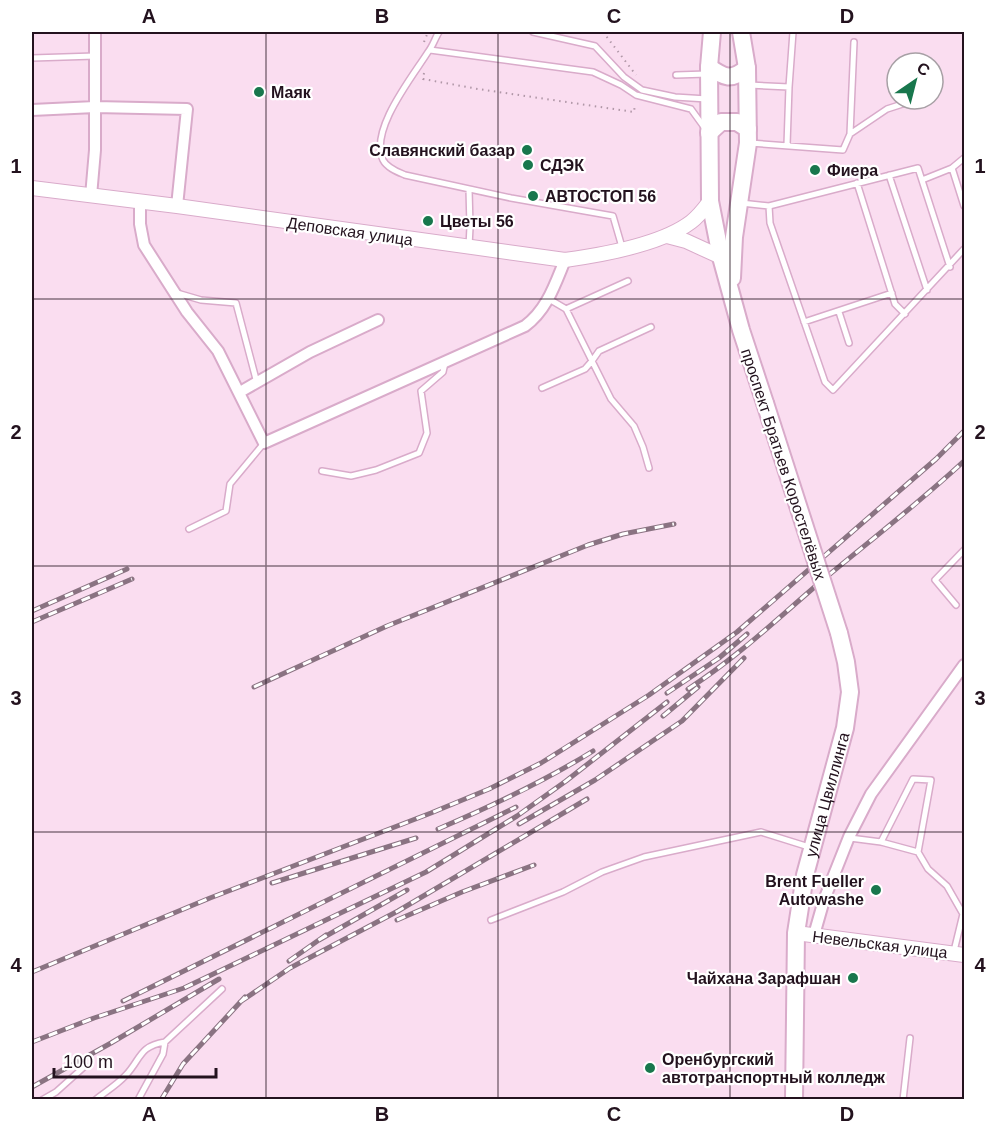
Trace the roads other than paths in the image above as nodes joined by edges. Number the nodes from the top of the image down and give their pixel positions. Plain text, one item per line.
1 (95, 32) edge
2 (439, 32) edge
3 (533, 32) edge
4 (712, 32) edge
5 (741, 32) edge
6 (793, 32) edge
7 (854, 42) dead end
8 (430, 50) junction
9 (95, 56) junction
10 (32, 58) edge
11 (709, 71) junction
12 (676, 75) dead end
13 (747, 77) junction
14 (789, 87) junction
15 (709, 105) junction
16 (94, 107) junction
17 (691, 109) junction
18 (32, 110) edge
19 (885, 111) edge
20 (709, 133) junction
21 (850, 134) junction
22 (748, 136) junction
23 (787, 145) junction
24 (964, 158) edge
25 (952, 168) junction
26 (889, 175) junction
27 (922, 180) junction
28 (857, 183) junction
29 (32, 188) edge
30 (469, 189) junction
31 (91, 196) junction
32 (710, 201) junction
33 (140, 202) junction
34 (740, 203) junction
35 (177, 206) junction
36 (769, 206) junction
37 (964, 206) edge
38 (667, 236) junction
39 (468, 247) junction
40 (623, 249) junction
41 (964, 249) edge
42 (721, 257) junction
43 (565, 260) junction
44 (950, 267) junction
45 (628, 281) dead end
46 (927, 290) junction
47 (175, 293) junction
48 (892, 293) junction
49 (732, 294) junction
50 (549, 299) junction
51 (566, 309) junction
52 (839, 312) junction
53 (905, 314) junction
54 (378, 320) dead end
55 (804, 322) junction
56 (651, 327) dead end
57 (849, 343) dead end
58 (592, 361) junction
59 (445, 362) junction
60 (257, 383) junction
61 (542, 388) dead end
62 (240, 392) junction
63 (264, 443) junction
64 (649, 468) dead end
65 (322, 471) dead end
66 (189, 530) dead end
67 (964, 550) edge
68 (956, 605) dead end
69 (838, 633) joint
70 (963, 669) edge
71 (849, 837) junction
72 (880, 842) junction
73 (811, 848) junction
74 (918, 852) junction
75 (491, 920) dead end
76 (796, 933) junction
77 (814, 935) junction
78 (959, 954) edge
79 (222, 989) dead end
80 (910, 1038) dead end
81 (165, 1042) junction
82 (86, 1066) dead end
83 (42, 1100) edge
84 (95, 1100) edge
85 (138, 1100) edge
86 (794, 1100) edge
87 (903, 1100) edge

1 - 9 street
2 - 8 lane
3 - 15 lane
4 - 11 main road, проспект Братьев Коростелёвых
5 - 13 main road, проспект Братьев Коростелёвых
6 - 14 lane
7 - 21 lane
8 - 17 lane
8 - 30 lane
9 - 10 lane
9 - 16 street
11 - 12 lane
11 - 13 main road
11 - 15 main road, проспект Братьев Коростелёвых
13 - 14 lane
13 - 22 main road, проспект Братьев Коростелёвых
14 - 23 lane
15 - 17 lane
15 - 20 main road, проспект Братьев Коростелёвых
16 - 18 street
16 - 31 street
16 - 35 street
17 - 20 lane
19 - 21 lane
20 - 22 main road
20 - 32 main road, проспект Братьев Коростелёвых
21 - 23 lane
22 - 23 lane
22 - 34 main road, проспект Братьев Коростелёвых
24 - 25 lane
25 - 27 lane
25 - 37 lane
26 - 27 lane
26 - 28 lane
26 - 46 lane
27 - 44 lane
28 - 36 lane
28 - 48 lane
29 - 31 street, Деповская улица
30 - 39 lane
30 - 40 lane
31 - 33 street, Деповская улица
32 - 38 street, Деповская улица
32 - 42 main road, проспект Братьев Коростелёвых
33 - 35 street, Деповская улица
33 - 47 street
34 - 36 lane
34 - 49 main road, проспект Братьев Коростелёвых
35 - 39 street, Деповская улица
36 - 55 lane
38 - 40 street, Деповская улица
38 - 42 street
39 - 43 street, Деповская улица
40 - 43 street, Деповская улица
41 - 44 lane
42 - 49 main road, проспект Братьев Коростелёвых
43 - 50 street
44 - 46 lane
45 - 51 lane
46 - 53 lane
47 - 60 lane
47 - 62 street
48 - 52 lane
48 - 53 lane
49 - 69 main road, проспект Братьев Коростелёвых, bridge
50 - 51 lane
50 - 59 street
51 - 58 lane
52 - 55 lane
52 - 57 lane
53 - 55 lane
54 - 60 street
56 - 58 lane
58 - 61 lane
58 - 64 lane
59 - 63 street
59 - 65 lane
60 - 62 street
62 - 63 street
63 - 66 lane
67 - 68 lane
69 - 73 main road, улица Цвиллинга
70 - 71 street
71 - 72 lane
71 - 77 street
72 - 74 lane
72 - 74 lane
73 - 75 lane
73 - 76 main road, улица Цвиллинга
74 - 78 lane
76 - 77 street, Невельская улица
76 - 86 main road, улица Цвиллинга
77 - 78 street, Невельская улица
79 - 81 lane
80 - 87 lane
81 - 84 lane
81 - 85 lane
82 - 83 lane

